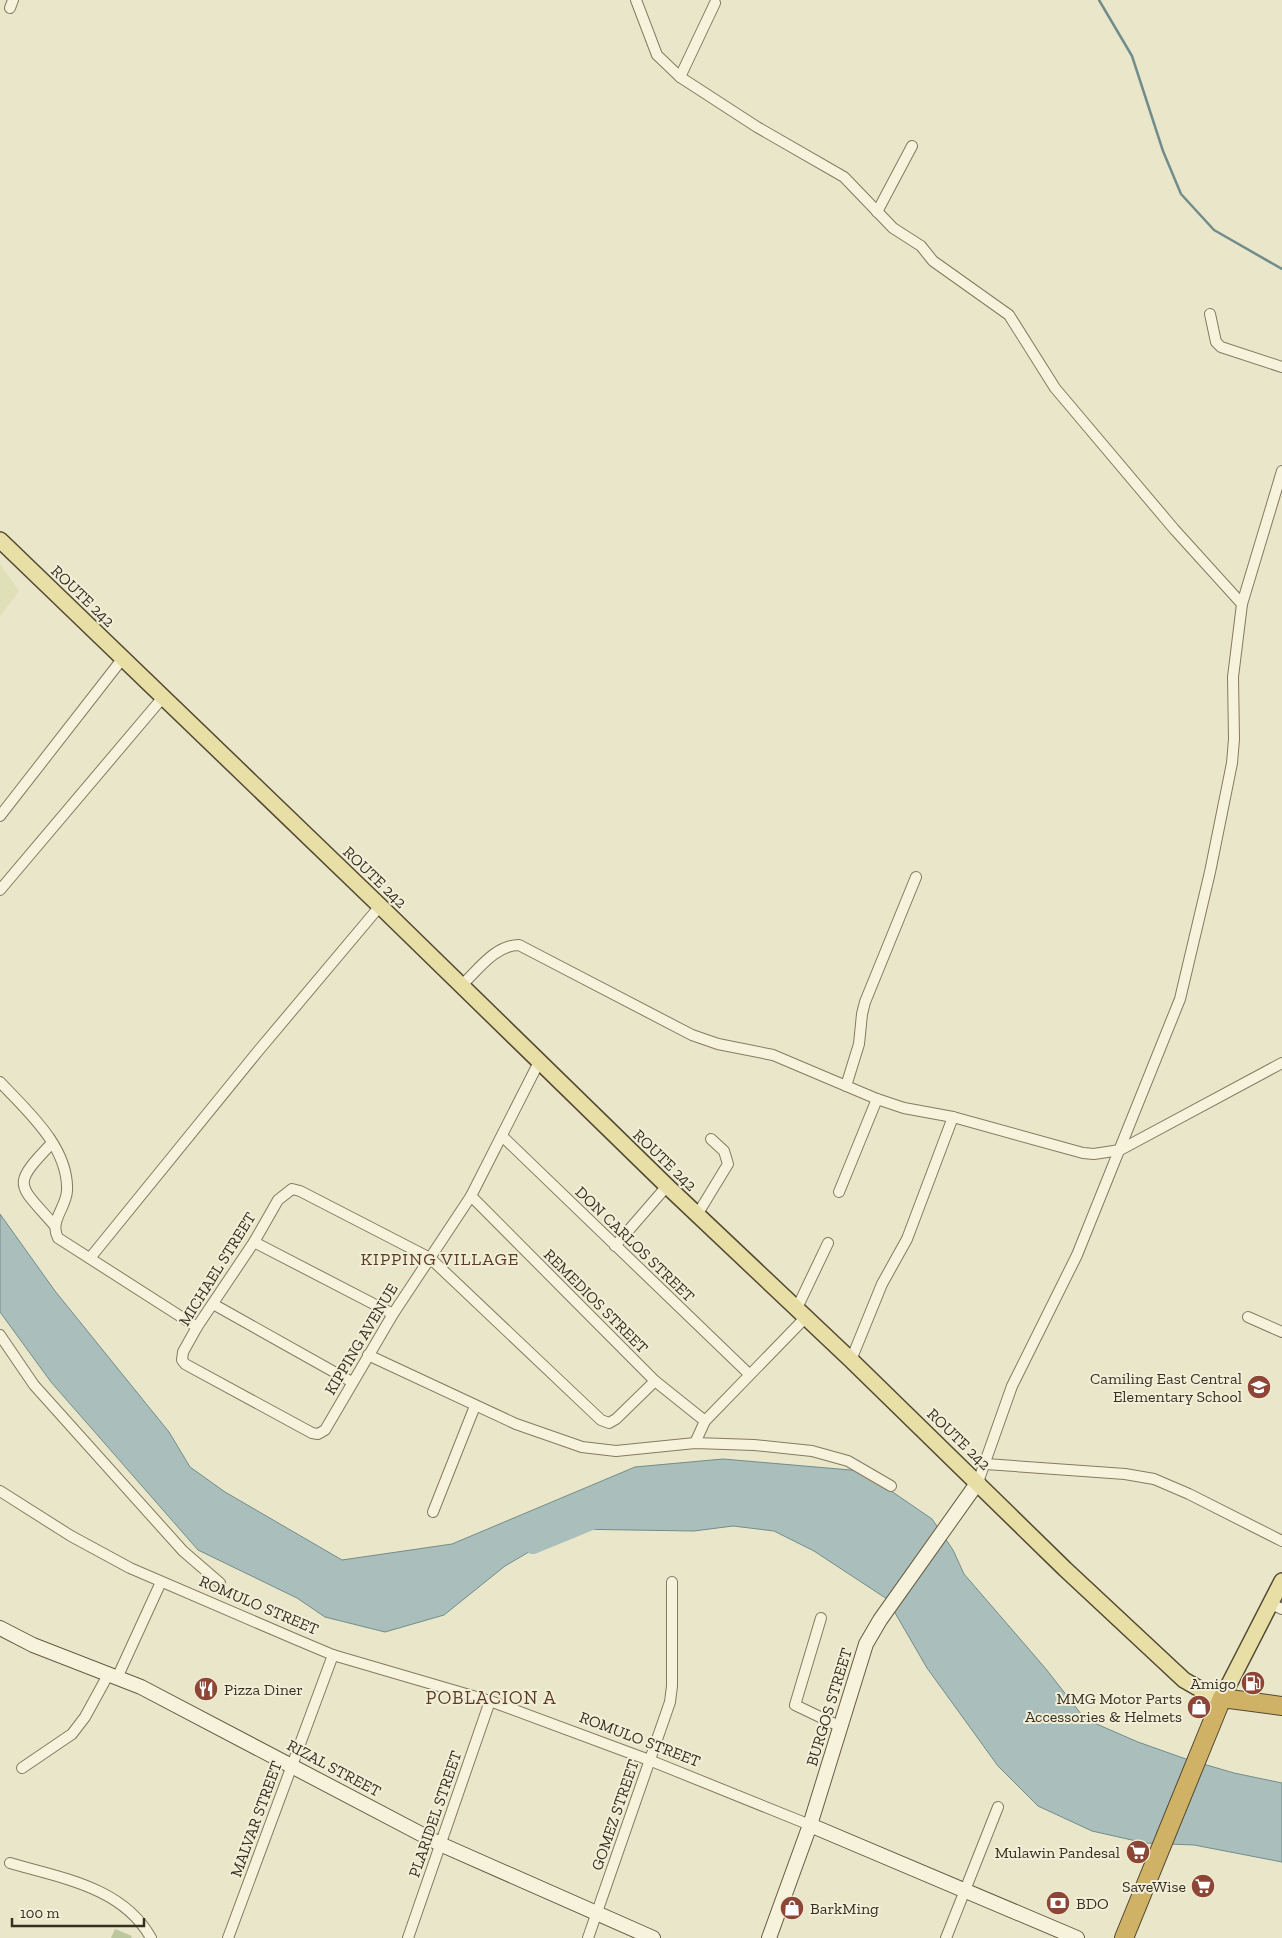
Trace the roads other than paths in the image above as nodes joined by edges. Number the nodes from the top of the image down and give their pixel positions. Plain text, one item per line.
1 (636, 0) edge
2 (715, 3) dead end
3 (680, 77) junction
4 (912, 146) dead end
5 (877, 212) junction
6 (1210, 314) dead end
7 (1282, 367) edge
8 (1282, 471) edge
9 (0, 540) edge
10 (1242, 604) junction
11 (123, 658) junction
12 (164, 696) junction
13 (0, 816) edge
14 (916, 877) dead end
15 (0, 890) edge
16 (380, 906) junction
17 (462, 986) junction
18 (539, 1062) junction
19 (1282, 1063) edge
20 (0, 1082) edge
21 (846, 1086) junction
22 (877, 1099) junction
23 (953, 1117) junction
24 (502, 1136) junction
25 (710, 1139) dead end
26 (52, 1143) junction
27 (1120, 1150) junction
28 (667, 1186) junction
29 (839, 1192) dead end
30 (471, 1196) junction
31 (697, 1215) junction
32 (54, 1226) junction
33 (254, 1242) junction
34 (828, 1244) dead end
35 (615, 1246) junction
36 (90, 1258) junction
37 (430, 1258) junction
38 (214, 1304) junction
39 (802, 1312) junction
40 (393, 1314) junction
41 (1248, 1317) dead end
42 (197, 1327) junction
43 (1282, 1332) edge
44 (0, 1335) edge
45 (368, 1355) junction
46 (851, 1360) junction
47 (749, 1374) junction
48 (655, 1381) junction
49 (352, 1382) junction
50 (475, 1406) junction
51 (705, 1421) junction
52 (318, 1434) joint
53 (695, 1443) junction
54 (986, 1464) junction
55 (978, 1482) junction
56 (891, 1486) dead end
57 (0, 1491) edge
58 (433, 1512) dead end
59 (1282, 1541) edge
60 (161, 1582) junction
61 (672, 1582) dead end
62 (1282, 1582) edge
63 (220, 1583) dead end
64 (1276, 1606) edge
65 (820, 1618) dead end
66 (0, 1628) edge
67 (333, 1655) junction
68 (113, 1676) junction
69 (1222, 1698) junction
70 (490, 1701) junction
71 (1282, 1706) edge
72 (841, 1727) junction
73 (649, 1760) junction
74 (292, 1765) junction
75 (22, 1768) dead end
76 (998, 1807) dead end
77 (810, 1825) junction
78 (440, 1844) junction
79 (10, 1863) dead end
80 (964, 1891) junction
81 (597, 1914) junction
82 (151, 1938) edge
83 (228, 1938) edge
84 (408, 1938) edge
85 (588, 1938) edge
86 (653, 1938) edge
87 (769, 1938) edge
88 (946, 1938) edge
89 (1077, 1938) edge
90 (1124, 1938) edge

1 - 3 street
2 - 3 street
3 - 5 street
4 - 5 street
5 - 10 street
6 - 7 street
8 - 10 street
9 - 11 main road, ROUTE 242
10 - 27 street
11 - 12 main road, ROUTE 242
11 - 13 street
12 - 15 street
12 - 16 main road, ROUTE 242
14 - 21 street
16 - 17 main road, ROUTE 242
16 - 36 street
17 - 18 main road, ROUTE 242
17 - 21 street
18 - 24 street
18 - 28 main road, ROUTE 242
19 - 27 street
20 - 26 street
21 - 22 street
22 - 23 street
22 - 29 street
23 - 27 street
23 - 46 street
24 - 30 street, KIPPING AVENUE
24 - 35 street, DON CARLOS STREET
25 - 31 street
26 - 32 street
26 - 32 street
27 - 54 street
28 - 31 main road, ROUTE 242
28 - 35 street
30 - 37 street, KIPPING AVENUE
30 - 48 street, REMEDIOS STREET
31 - 39 main road, ROUTE 242
32 - 36 street
33 - 37 street, MICHAEL STREET
33 - 38 street, MICHAEL STREET
33 - 40 street
34 - 39 street
35 - 47 street, DON CARLOS STREET
36 - 42 street
37 - 40 street, KIPPING AVENUE
37 - 48 street
38 - 42 street, MICHAEL STREET
38 - 49 street
39 - 46 main road, ROUTE 242
39 - 47 street
40 - 45 street, KIPPING AVENUE
41 - 43 street
42 - 52 street, MICHAEL STREET
44 - 63 street
45 - 49 street, KIPPING AVENUE
45 - 50 street
46 - 55 main road, ROUTE 242
47 - 51 street
48 - 51 street, REMEDIOS STREET
49 - 52 street, KIPPING AVENUE
50 - 53 street
50 - 58 street
51 - 53 street
53 - 56 street
54 - 55 street
54 - 59 street
55 - 69 main road, ROUTE 242
55 - 72 street, BURGOS STREET
57 - 60 street, ROMULO STREET
60 - 67 street, ROMULO STREET
60 - 68 street
61 - 73 street, GOMEZ STREET
62 - 64 main road
64 - 69 main road
65 - 72 street
66 - 68 street, RIZAL STREET
67 - 70 street, ROMULO STREET
67 - 74 street, MALVAR STREET
68 - 74 street, RIZAL STREET
68 - 75 street
69 - 71 highway
69 - 90 highway
70 - 73 street, ROMULO STREET
70 - 78 street, PLARIDEL STREET
72 - 77 street, BURGOS STREET
73 - 77 street, ROMULO STREET
73 - 81 street, GOMEZ STREET
74 - 78 street, RIZAL STREET
74 - 83 street, MALVAR STREET
76 - 80 street
77 - 80 street, ROMULO STREET
77 - 87 street, BURGOS STREET
78 - 81 street, RIZAL STREET
78 - 84 street, PLARIDEL STREET
79 - 82 street
80 - 88 street
80 - 89 street, ROMULO STREET
81 - 85 street, GOMEZ STREET
81 - 86 street, RIZAL STREET

